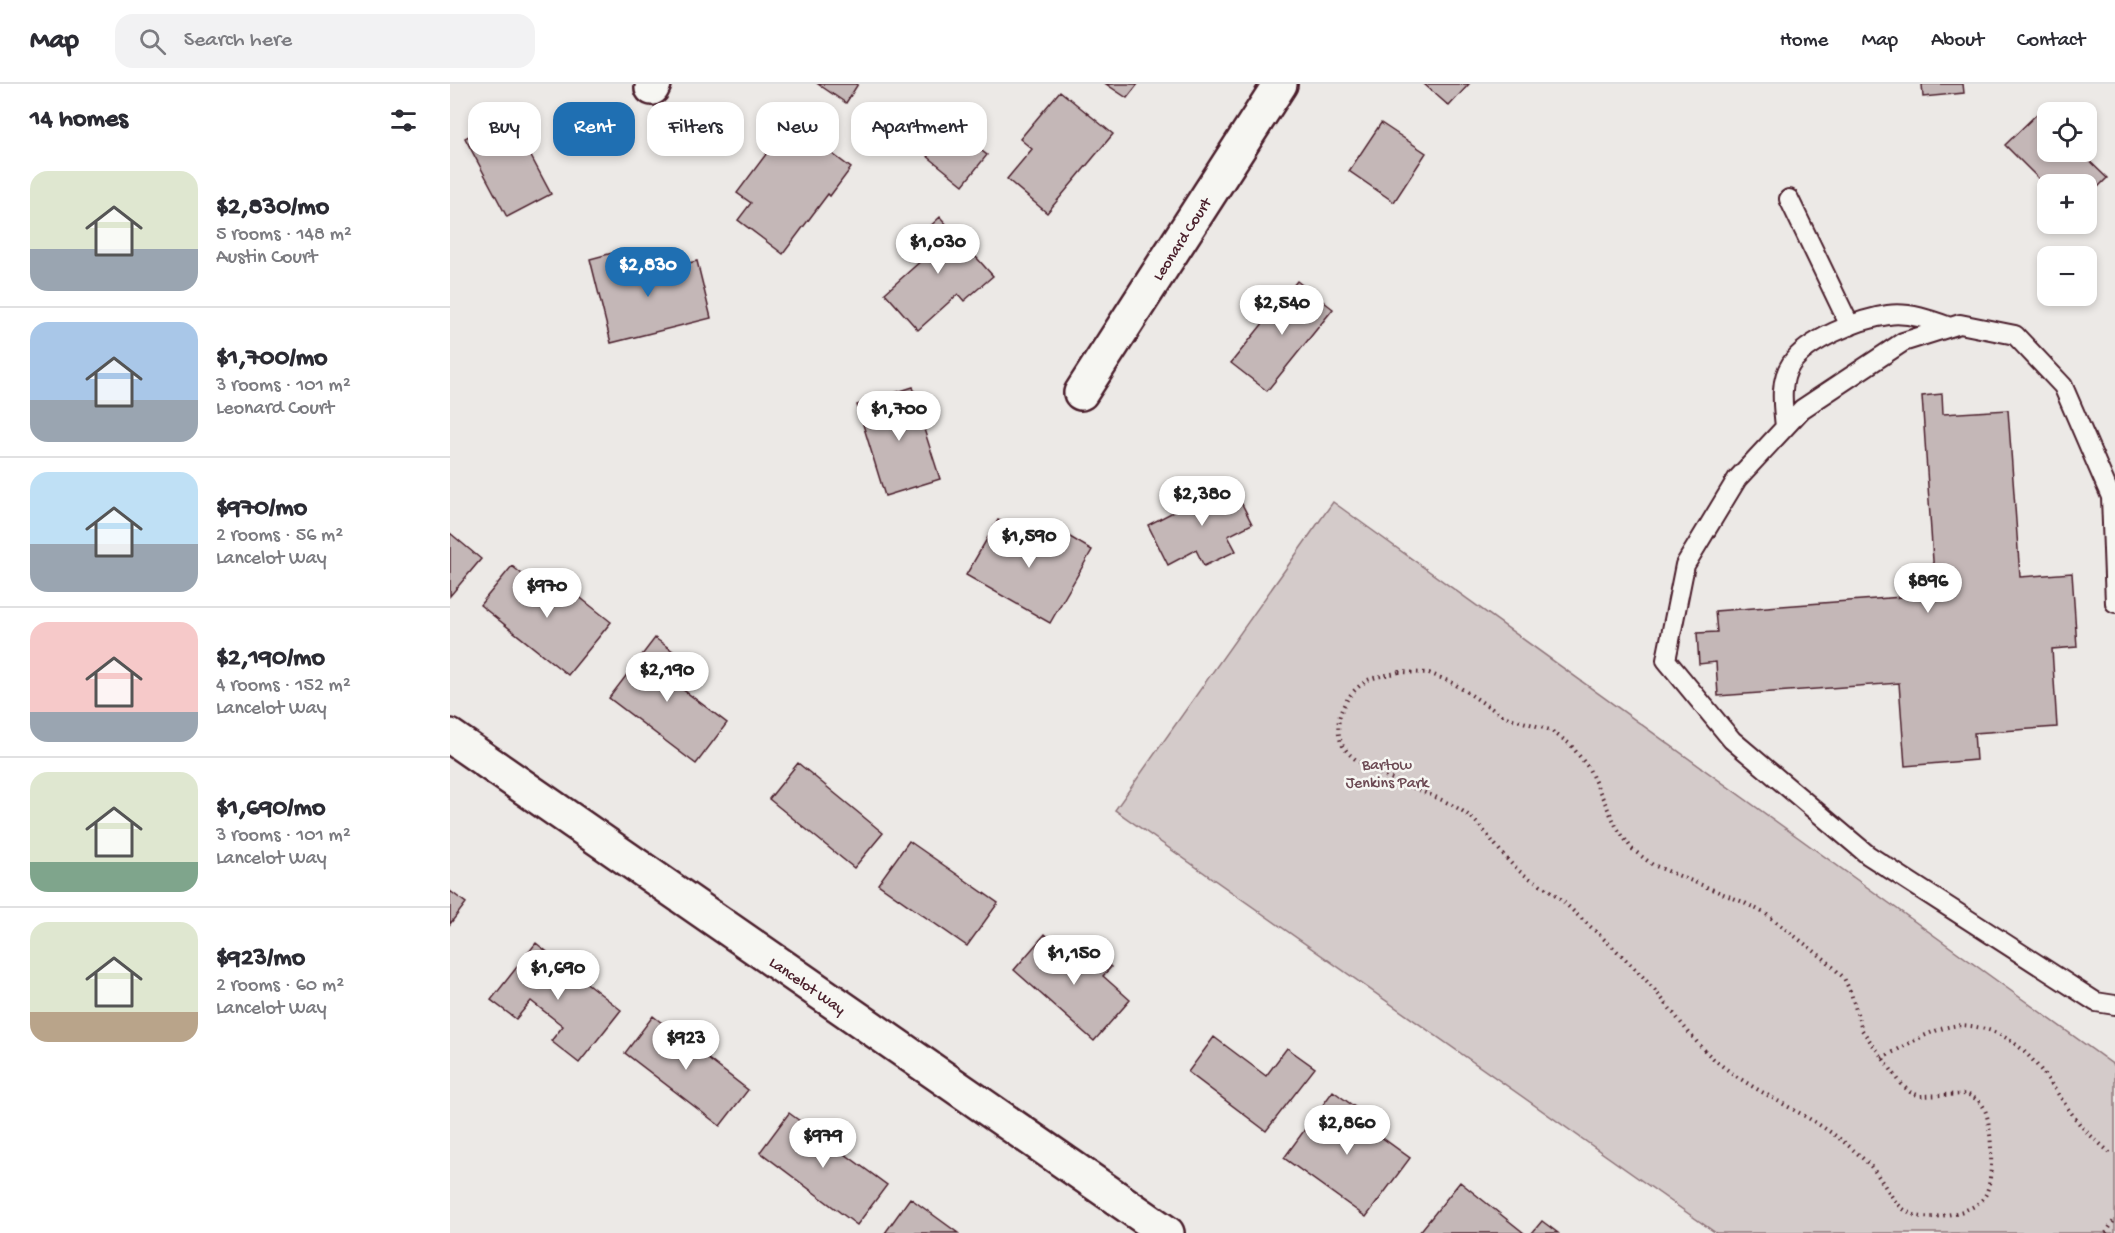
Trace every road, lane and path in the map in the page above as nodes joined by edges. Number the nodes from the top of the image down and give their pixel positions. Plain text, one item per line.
1 (1280, 84) edge
2 (1789, 199) dead end
3 (1850, 326) junction
4 (1950, 327) junction
5 (1081, 393) dead end
6 (1785, 427) junction
7 (2113, 497) edge
8 (2115, 603) edge
9 (450, 736) edge
10 (2115, 1005) edge
11 (1882, 1058) junction
12 (2111, 1154) dead end
13 (2115, 1219) edge
14 (1167, 1233) edge
15 (2106, 1233) edge

1 - 5 street, Leonard Court
2 - 3 lane
3 - 4 lane
3 - 6 lane
4 - 6 lane
4 - 7 lane
6 - 10 lane
7 - 8 lane
9 - 14 street, Lancelot Way
11 - 11 path
11 - 12 path
13 - 15 path

